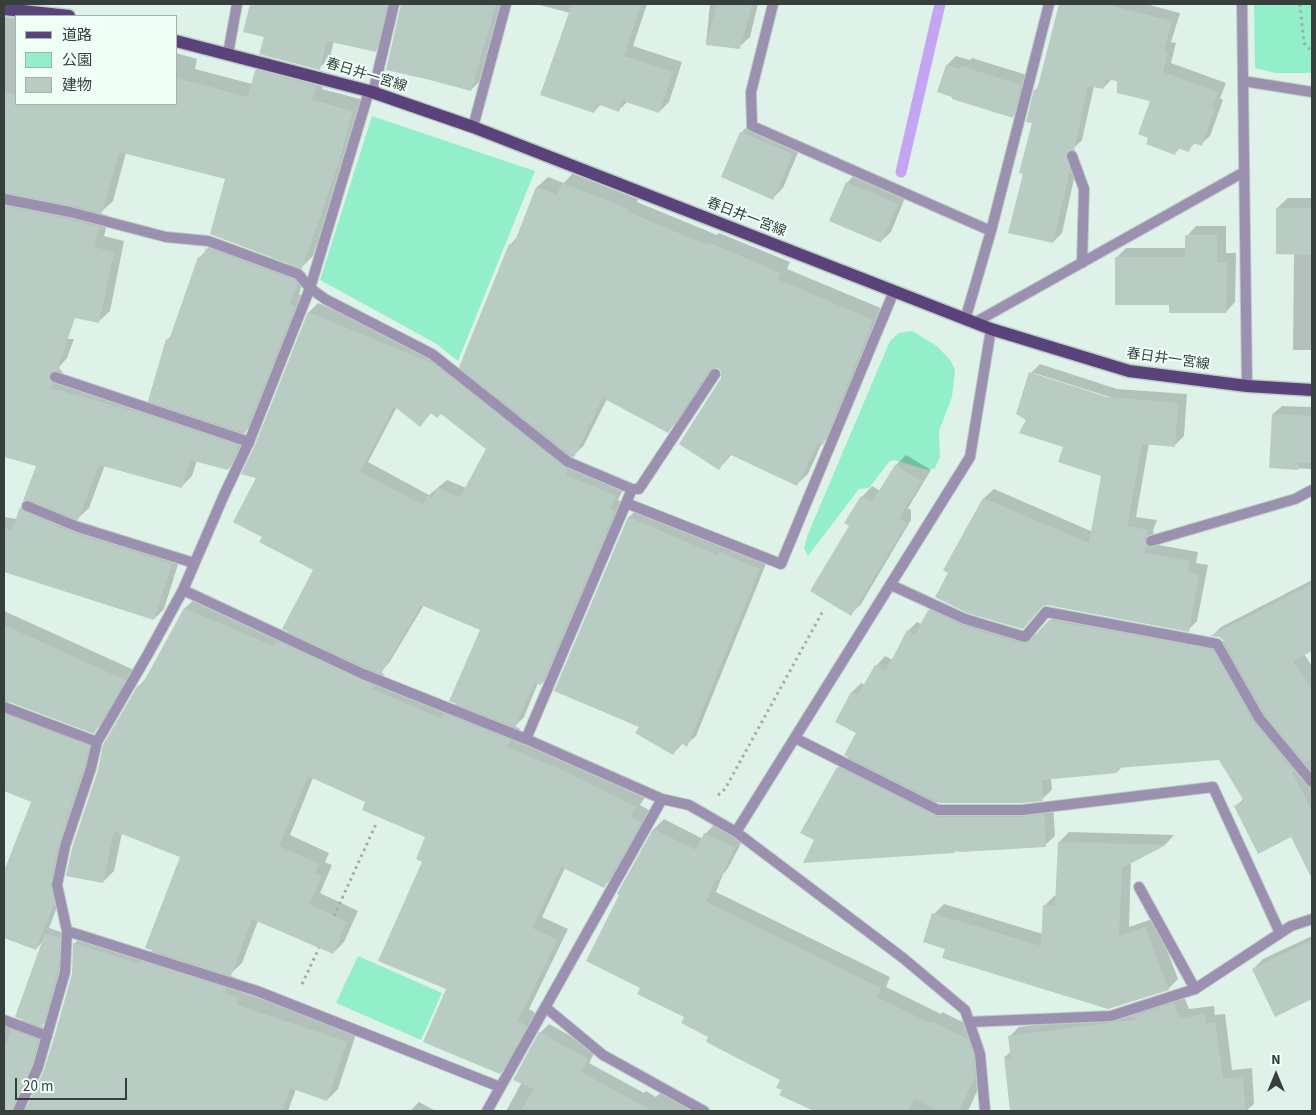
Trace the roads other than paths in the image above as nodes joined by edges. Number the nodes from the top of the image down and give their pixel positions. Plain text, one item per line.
1 (237, 4) edge
2 (394, 4) edge
3 (506, 4) edge
4 (773, 4) edge
5 (1048, 4) edge
6 (1242, 4) edge
7 (4, 9) edge
8 (61, 15) edge
9 (178, 41) edge
10 (228, 54) junction
11 (1243, 81) junction
12 (371, 92) junction
13 (1312, 92) edge
14 (473, 127) junction
15 (1072, 156) dead end
16 (1244, 172) junction
17 (4, 199) edge
18 (991, 231) junction
19 (1082, 263) junction
20 (310, 288) junction
21 (894, 292) junction
22 (970, 321) junction
23 (991, 330) junction
24 (715, 374) dead end
25 (55, 378) dead end
26 (1247, 386) junction
27 (1312, 390) edge
28 (249, 442) junction
29 (632, 489) junction
30 (1312, 490) edge
31 (626, 503) junction
32 (27, 506) dead end
33 (1151, 541) dead end
34 (194, 563) junction
35 (891, 585) junction
36 (183, 590) junction
37 (4, 707) edge
38 (795, 738) junction
39 (526, 739) junction
40 (97, 742) junction
41 (1312, 782) edge
42 (662, 799) junction
43 (736, 832) junction
44 (1139, 887) dead end
45 (1312, 918) edge
46 (67, 931) junction
47 (1280, 933) junction
48 (1195, 989) junction
49 (545, 1007) junction
50 (4, 1020) edge
51 (969, 1022) junction
52 (47, 1036) junction
53 (500, 1087) junction
54 (18, 1111) edge
55 (487, 1111) edge
56 (704, 1111) edge
57 (985, 1111) edge

1 - 10 street
2 - 12 street
3 - 14 street
4 - 18 street
5 - 18 street
6 - 11 street
7 - 8 main road
9 - 10 main road, 春日井一宮線
10 - 12 main road, 春日井一宮線
11 - 13 street
11 - 16 street
12 - 14 main road, 春日井一宮線
12 - 20 street
14 - 21 main road, 春日井一宮線
15 - 19 street
16 - 19 street
16 - 26 street
17 - 20 street
18 - 22 street
19 - 22 street
20 - 28 street
20 - 29 street
21 - 22 main road, 春日井一宮線
21 - 31 street
22 - 23 main road, 春日井一宮線
23 - 26 main road, 春日井一宮線
23 - 35 street
24 - 29 street
25 - 28 street
26 - 27 main road, 春日井一宮線
28 - 34 street
29 - 31 street
30 - 33 street
31 - 39 street
32 - 34 street
34 - 36 street
35 - 38 street
35 - 41 street
36 - 39 street
36 - 40 street
37 - 40 street
38 - 43 street
38 - 47 street
39 - 42 street
40 - 46 street
42 - 43 street
42 - 49 street
43 - 51 street
44 - 48 street
45 - 47 street
46 - 52 street
46 - 53 street
47 - 48 street
48 - 51 street
49 - 53 street
49 - 56 street
50 - 52 street
51 - 57 street
52 - 54 street
53 - 55 street

